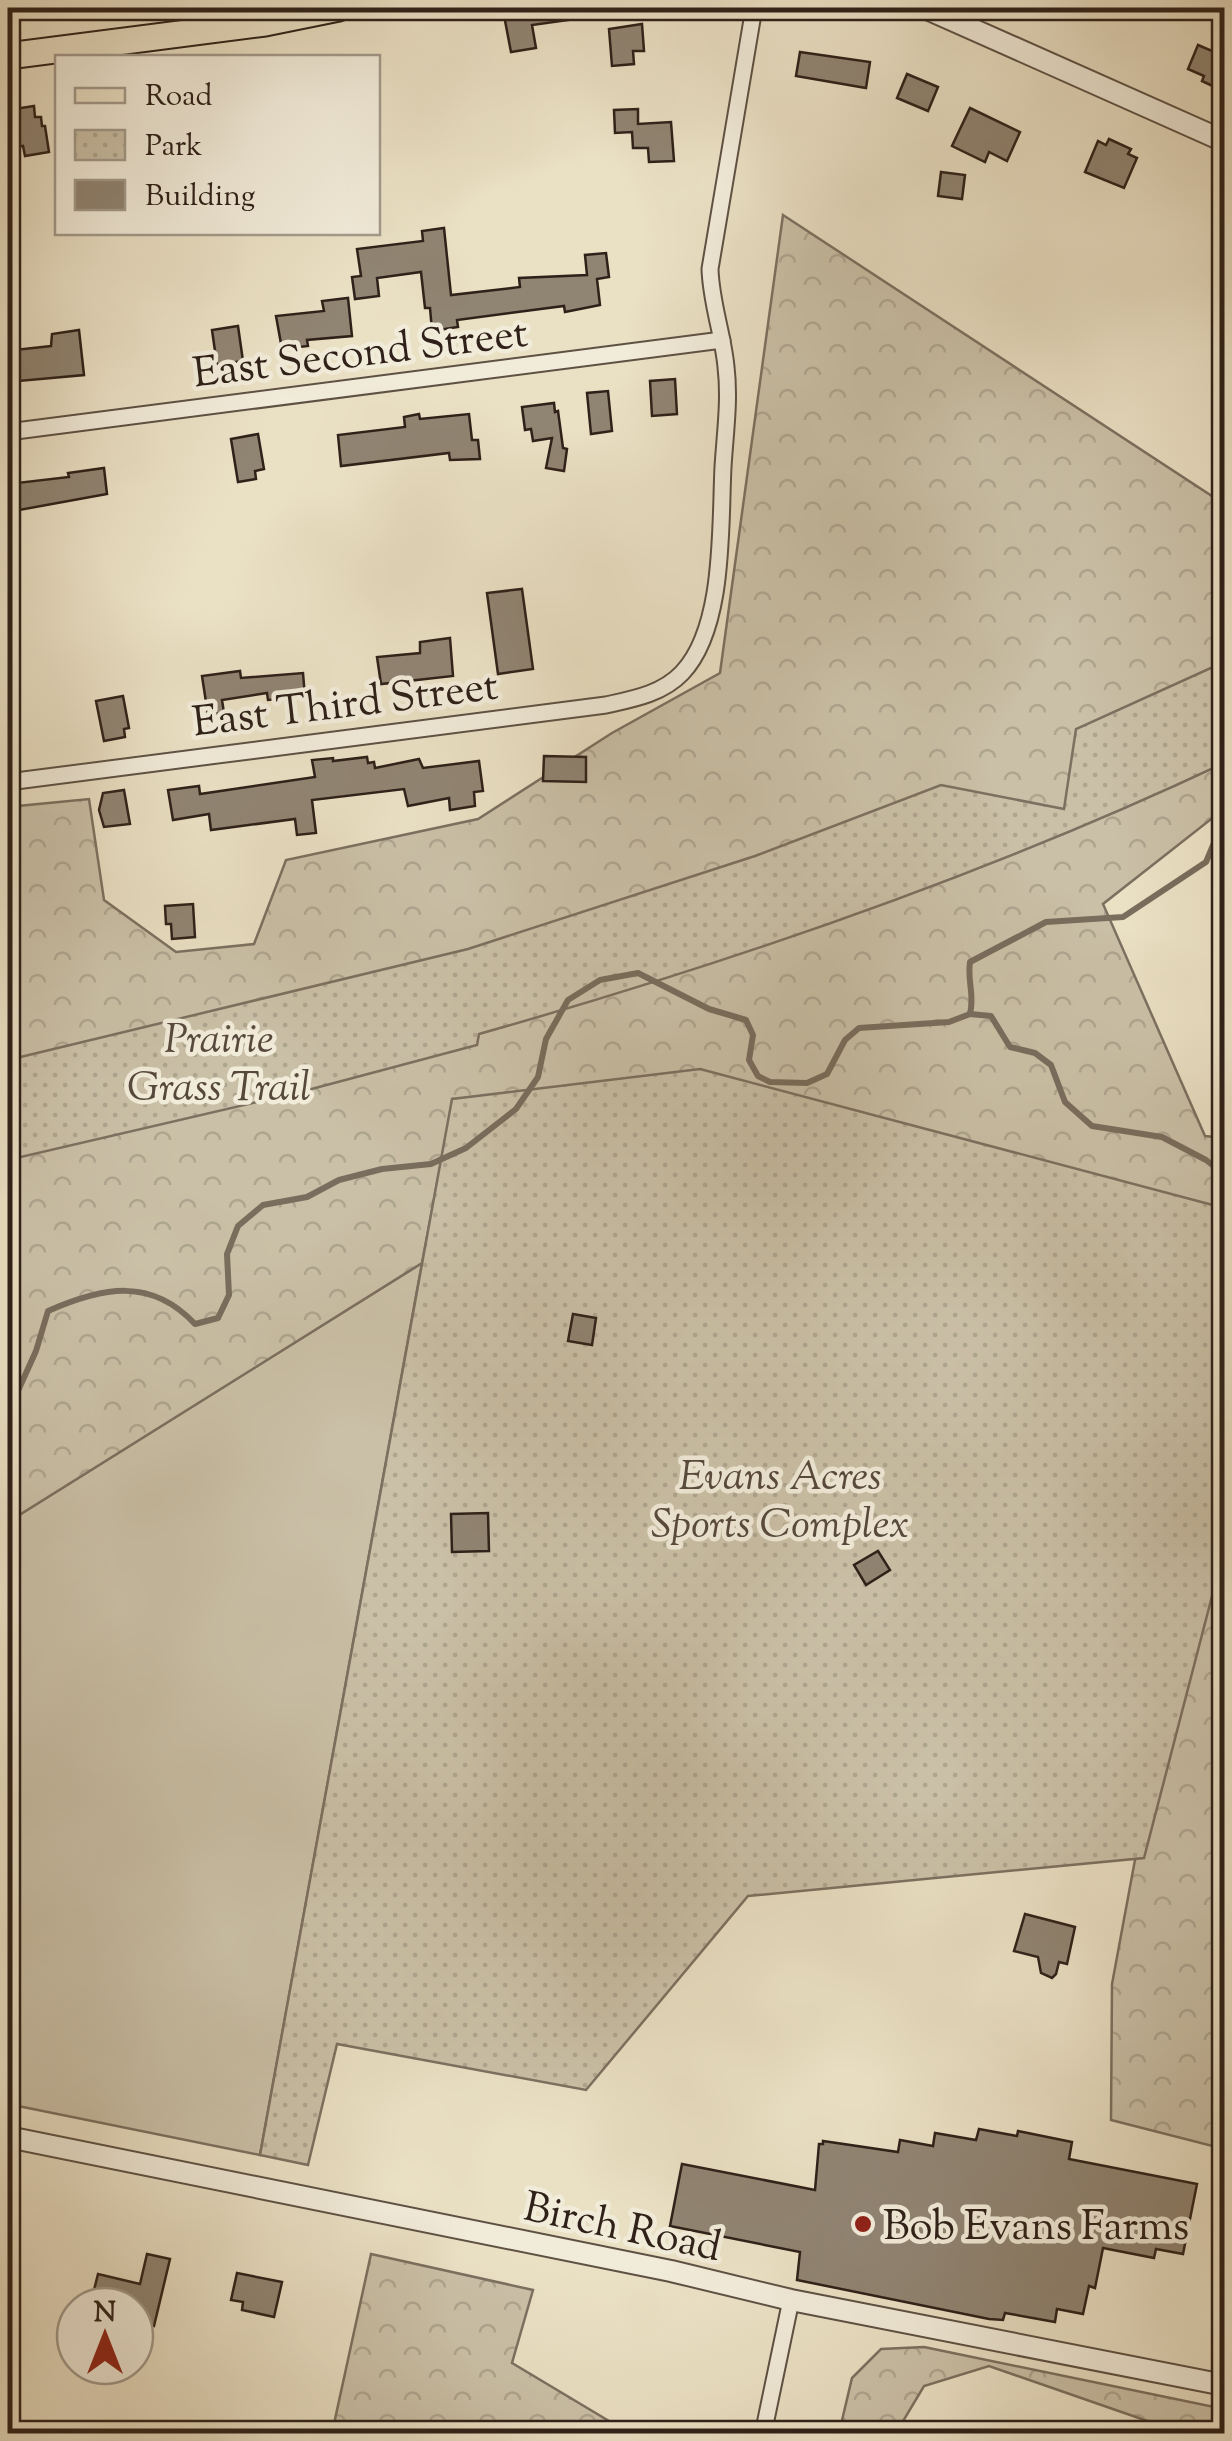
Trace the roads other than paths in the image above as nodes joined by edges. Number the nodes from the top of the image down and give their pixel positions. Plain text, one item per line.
1 (339, 8) edge
2 (754, 8) edge
3 (925, 8) edge
4 (8, 56) edge
5 (1224, 141) edge
6 (722, 340) junction
7 (8, 432) edge
8 (8, 782) edge
9 (8, 2137) edge
10 (791, 2300) junction
11 (1224, 2384) edge
12 (763, 2434) edge

1 - 4 main road
2 - 6 street
3 - 5 street
6 - 7 street, East Second Street
6 - 8 street, East Third Street
9 - 10 street, Birch Road
10 - 11 street, Birch Road
10 - 12 street

